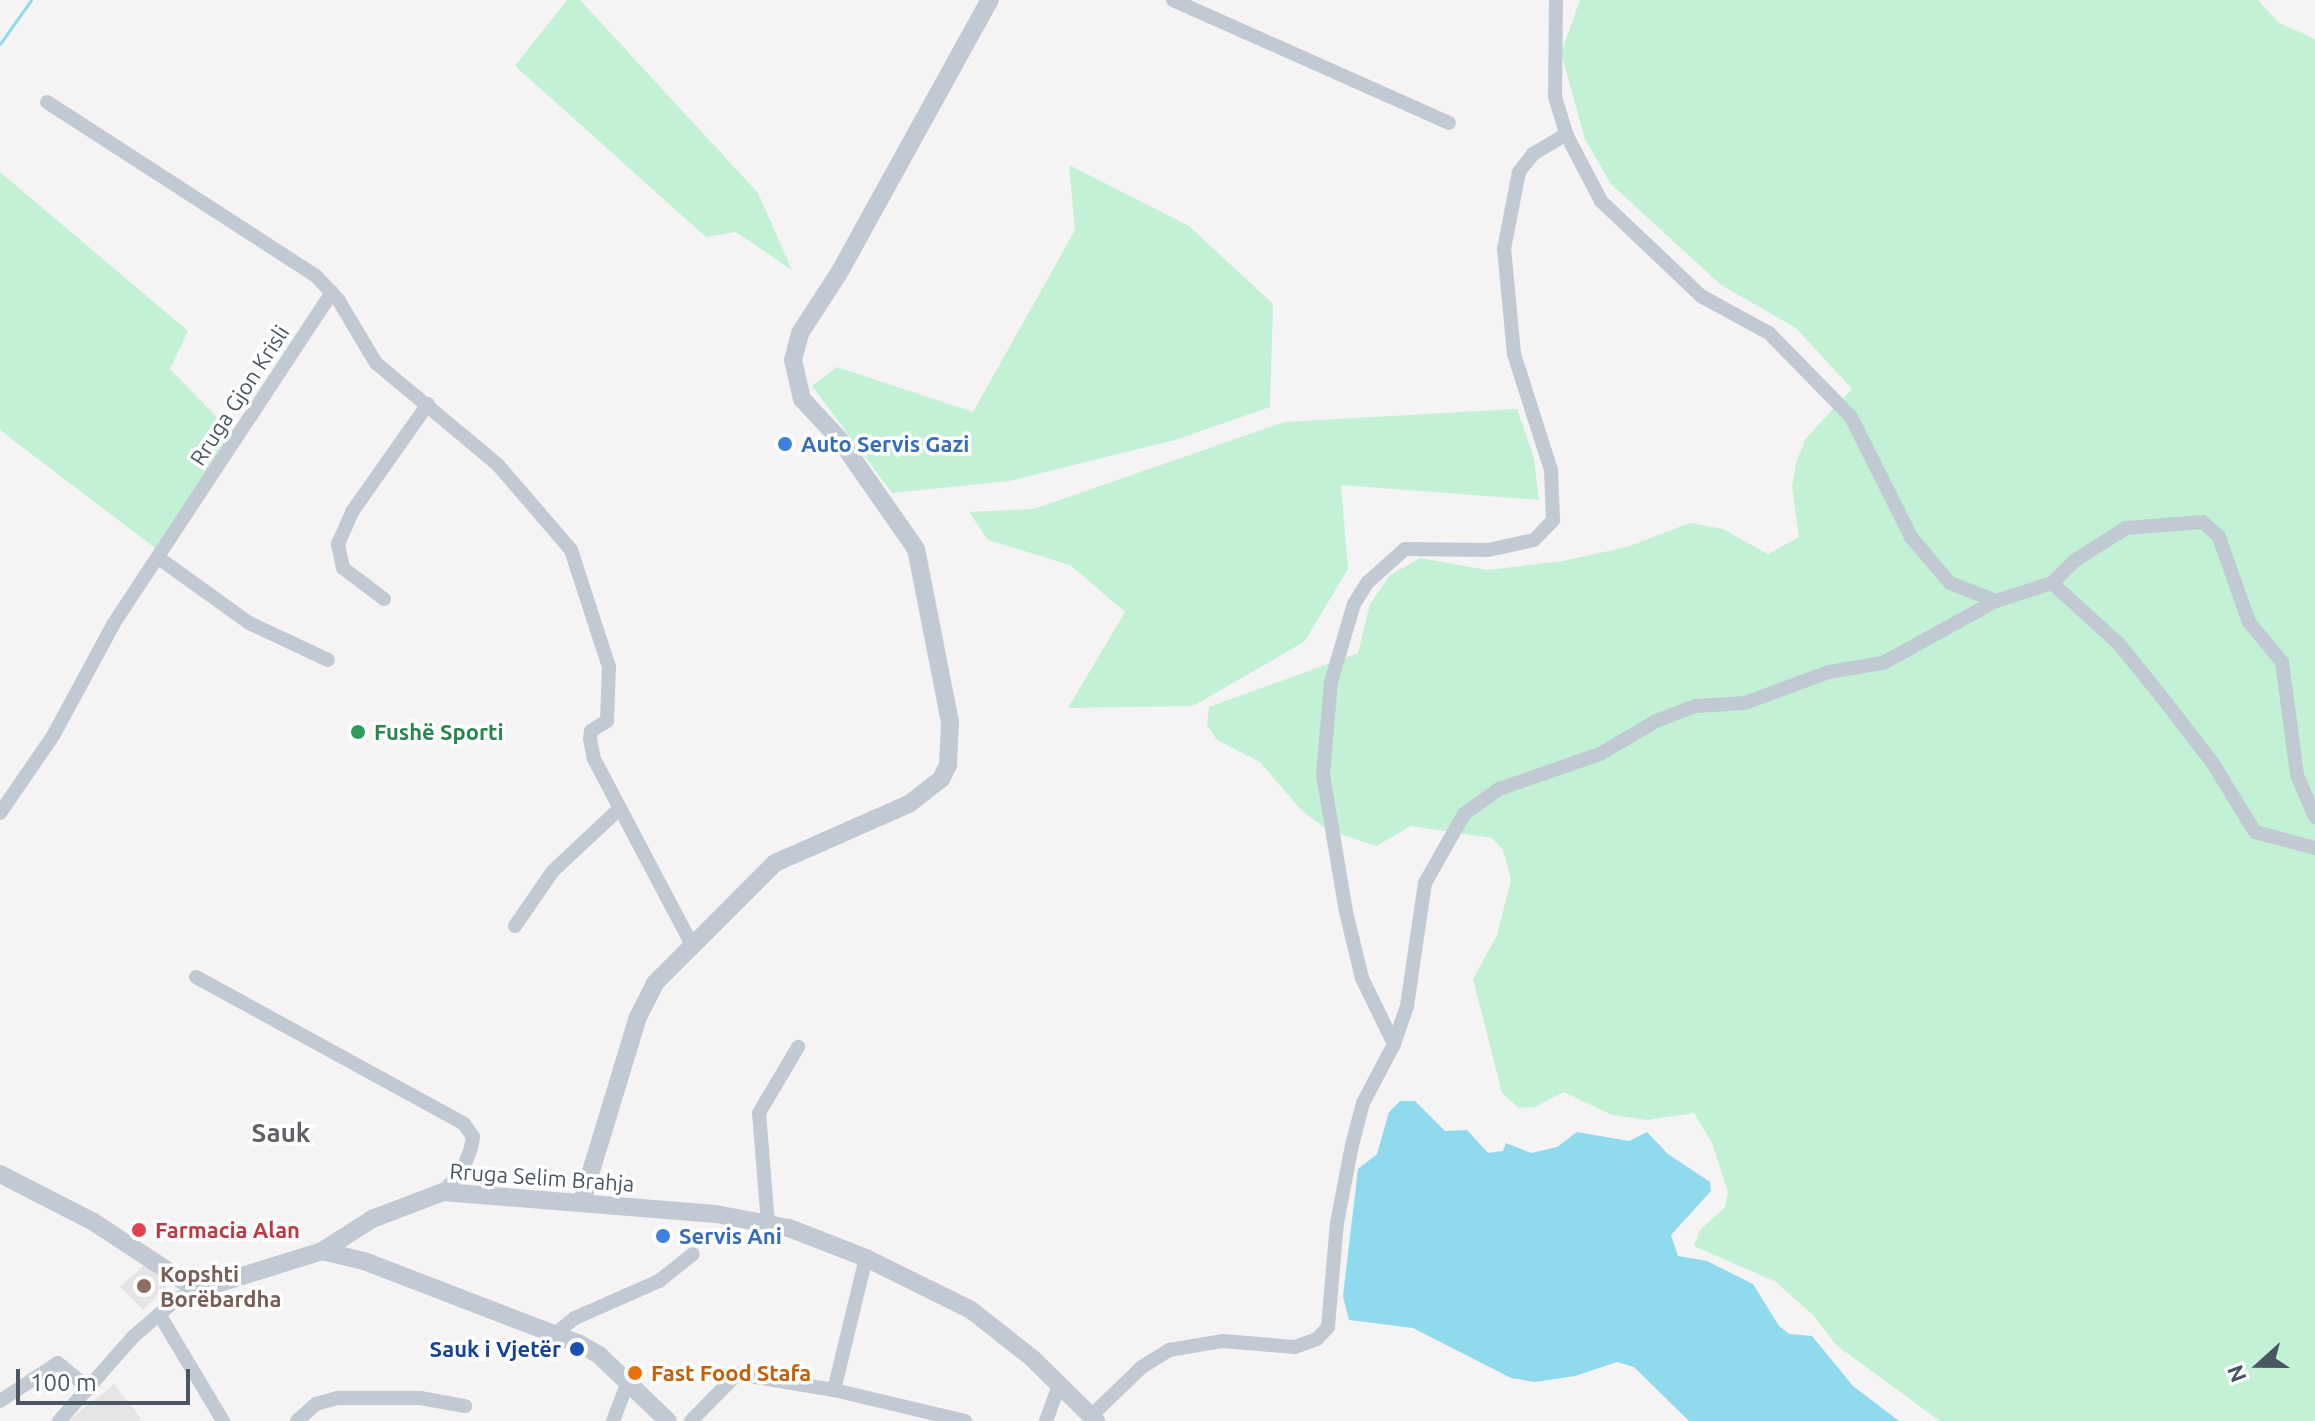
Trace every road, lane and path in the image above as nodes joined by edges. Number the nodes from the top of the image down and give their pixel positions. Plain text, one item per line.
1 (990, 0) edge
2 (1173, 0) edge
3 (1556, 0) edge
4 (47, 102) dead end
5 (1449, 123) dead end
6 (1566, 134) junction
7 (332, 293) junction
8 (428, 404) junction
9 (160, 559) junction
10 (2052, 583) junction
11 (384, 599) dead end
12 (1996, 601) junction
13 (328, 660) dead end
14 (0, 783) edge
15 (15, 792) junction
16 (618, 810) junction
17 (0, 813) edge
18 (2315, 817) edge
19 (2315, 848) edge
20 (515, 926) dead end
21 (692, 945) junction
22 (196, 977) dead end
23 (1394, 1044) junction
24 (798, 1047) dead end
25 (0, 1174) edge
26 (443, 1192) junction
27 (582, 1201) junction
28 (768, 1224) junction
29 (322, 1251) junction
30 (693, 1254) dead end
31 (866, 1258) junction
32 (197, 1290) junction
33 (159, 1314) junction
34 (555, 1334) junction
35 (628, 1382) junction
36 (1059, 1385) junction
37 (89, 1389) junction
38 (834, 1390) junction
39 (0, 1401) edge
40 (465, 1406) dead end
41 (1086, 1416) edge
42 (217, 1420) edge
43 (59, 1421) edge
44 (297, 1421) edge
45 (613, 1421) edge
46 (668, 1421) edge
47 (691, 1421) edge
48 (965, 1421) edge
49 (1046, 1421) edge

1 - 21 street
2 - 5 street
3 - 6 street
4 - 7 street
6 - 12 street
6 - 23 street
7 - 8 street
7 - 9 street, Rruga Gjon Krisli
8 - 11 street
8 - 16 street
9 - 13 street
9 - 15 street, Rruga Gjon Krisli
10 - 12 street
10 - 18 street
10 - 19 street
12 - 23 street
14 - 15 street
15 - 17 street, Rruga Gjon Krisli
16 - 20 street
16 - 21 street
21 - 27 street
22 - 26 street
23 - 41 street
24 - 28 street
25 - 32 street
26 - 27 street, Rruga Selim Brahja
26 - 29 street, Rruga Selim Brahja
27 - 28 street, Rruga Selim Brahja
28 - 31 street, Rruga Selim Brahja
29 - 32 street, Rruga Selim Brahja
29 - 34 street
30 - 34 street
31 - 36 street, Rruga Selim Brahja
31 - 38 street
32 - 33 street
33 - 37 street
33 - 42 street
34 - 35 street
35 - 45 street
35 - 46 street
36 - 41 street, Rruga Selim Brahja
36 - 49 street
37 - 39 street
37 - 43 street
38 - 47 street
38 - 48 street
40 - 44 street

